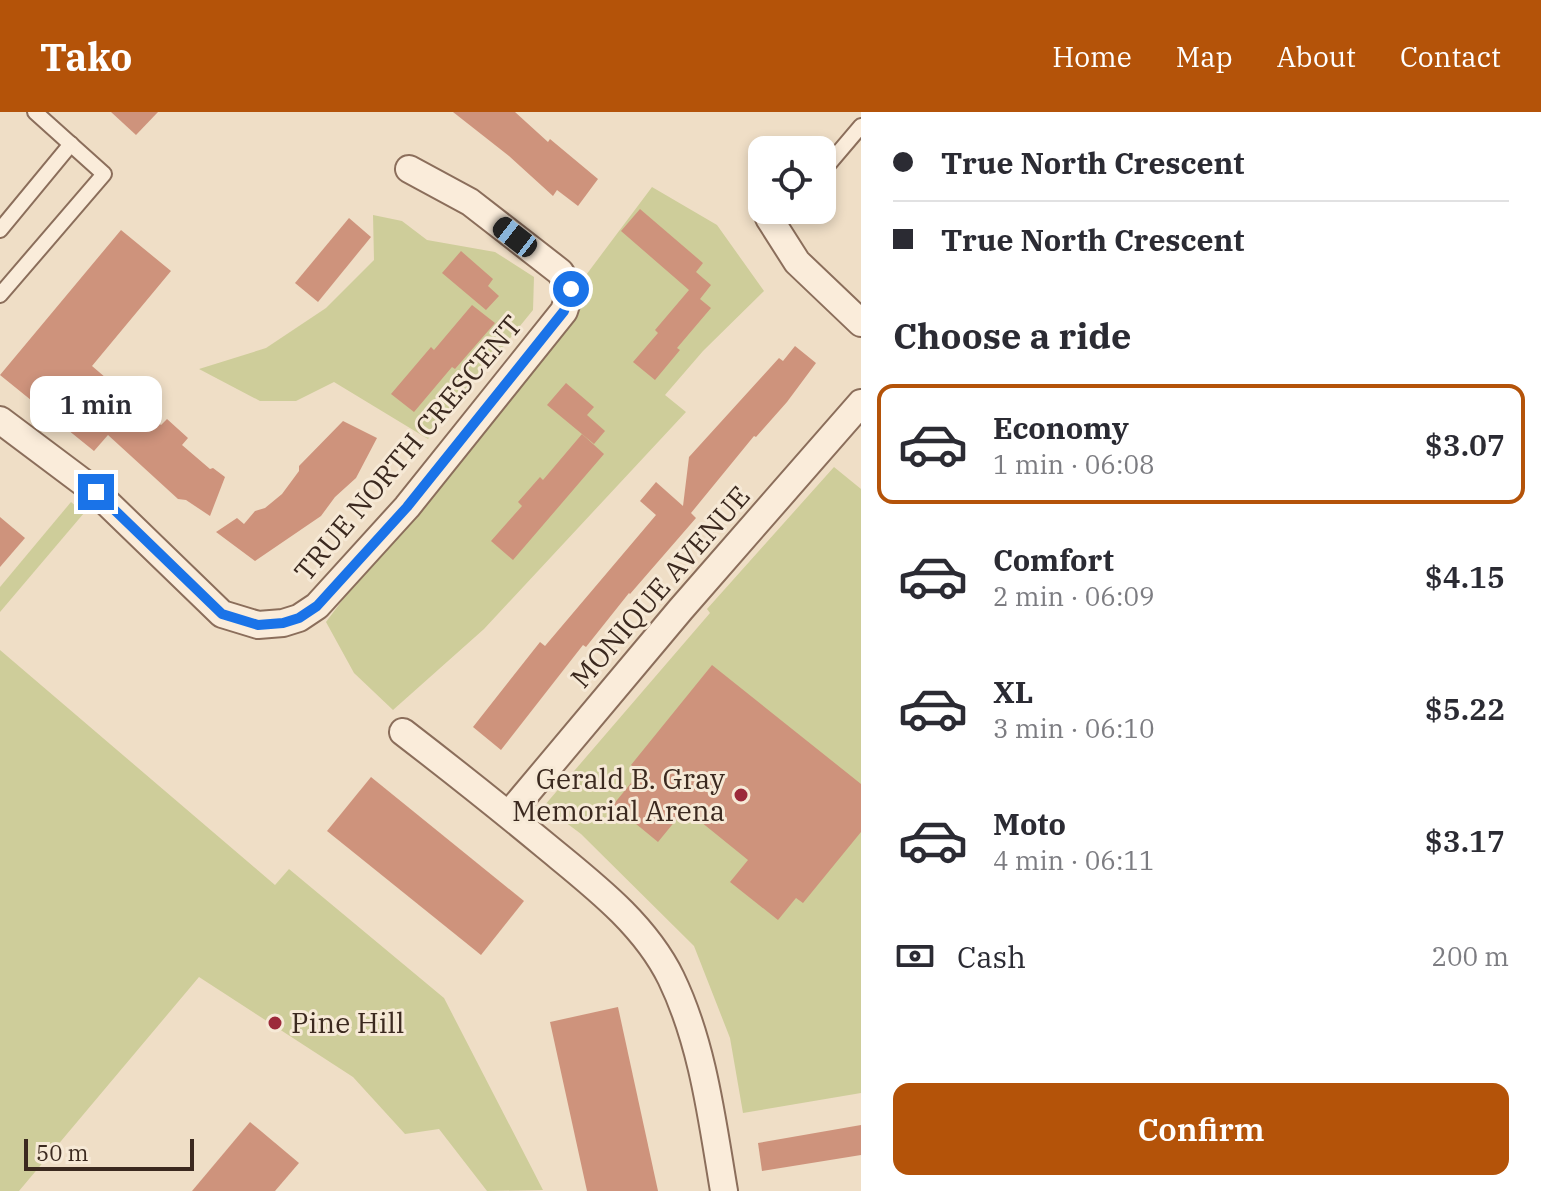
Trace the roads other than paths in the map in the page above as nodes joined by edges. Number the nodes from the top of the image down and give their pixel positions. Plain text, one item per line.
1 (35, 112) edge
2 (861, 126) edge
3 (71, 144) junction
4 (836, 155) edge
5 (409, 169) dead end
6 (780, 224) edge
7 (0, 230) edge
8 (0, 295) edge
9 (861, 323) edge
10 (861, 403) edge
11 (0, 420) edge
12 (403, 732) dead end
13 (509, 814) junction
14 (724, 1191) edge

1 - 3 lane
2 - 4 lane
3 - 7 lane
3 - 8 lane
5 - 11 street, TRUE NORTH CRESCENT
6 - 9 street
10 - 13 street, MONIQUE AVENUE
12 - 13 street
13 - 14 street

